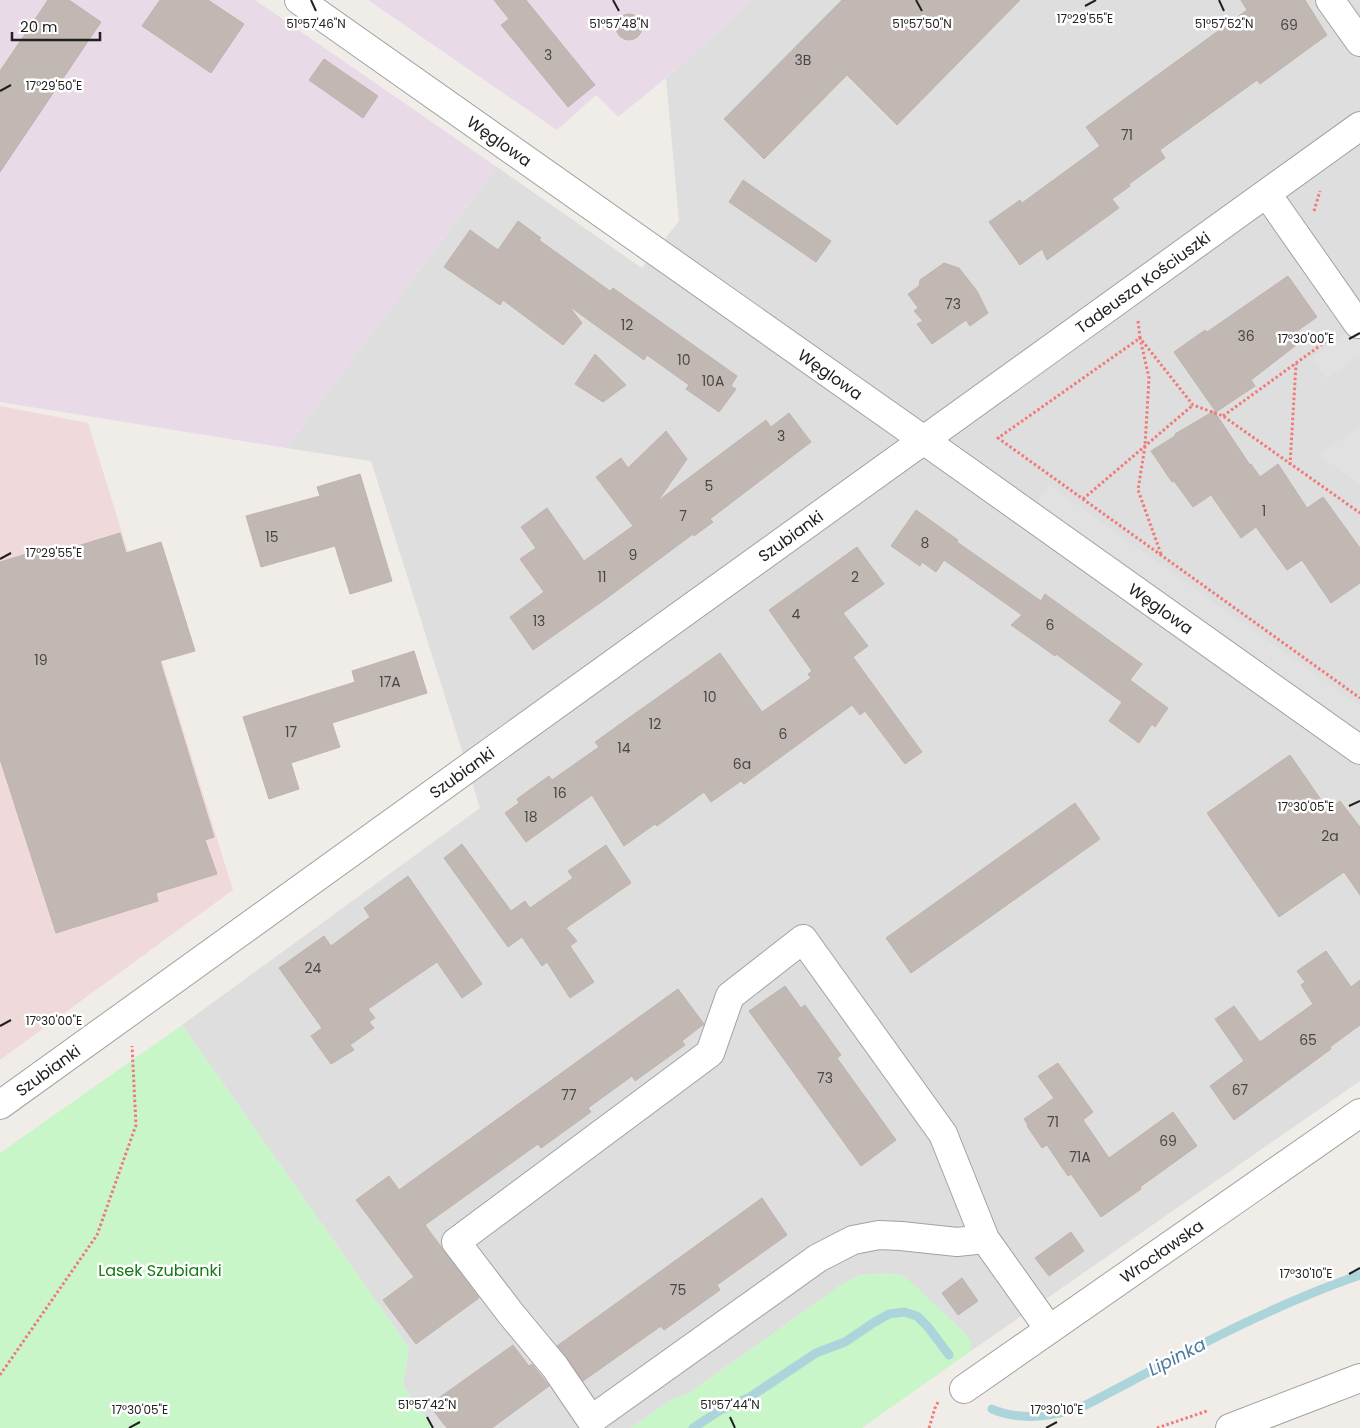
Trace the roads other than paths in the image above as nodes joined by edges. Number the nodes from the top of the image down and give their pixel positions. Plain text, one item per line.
1 (299, 0) edge
2 (1340, 4) edge
3 (1360, 42) edge
4 (1360, 126) edge
5 (1274, 205) junction
6 (1358, 324) dead end
7 (924, 441) junction
8 (1360, 750) edge
9 (0, 1105) edge
10 (1360, 1113) edge
11 (985, 1239) junction
12 (1049, 1329) junction
13 (1360, 1378) edge
14 (964, 1389) dead end
15 (1230, 1428) edge

1 - 7 street, Węglowa
2 - 3 street
4 - 5 street, Tadeusza Kościuszki
5 - 6 street
5 - 7 street, Tadeusza Kościuszki
7 - 8 street, Węglowa
7 - 9 street, Szubianki
10 - 12 street, Wrocławska
11 - 11 street
11 - 12 street
12 - 14 street, Wrocławska
13 - 15 street

